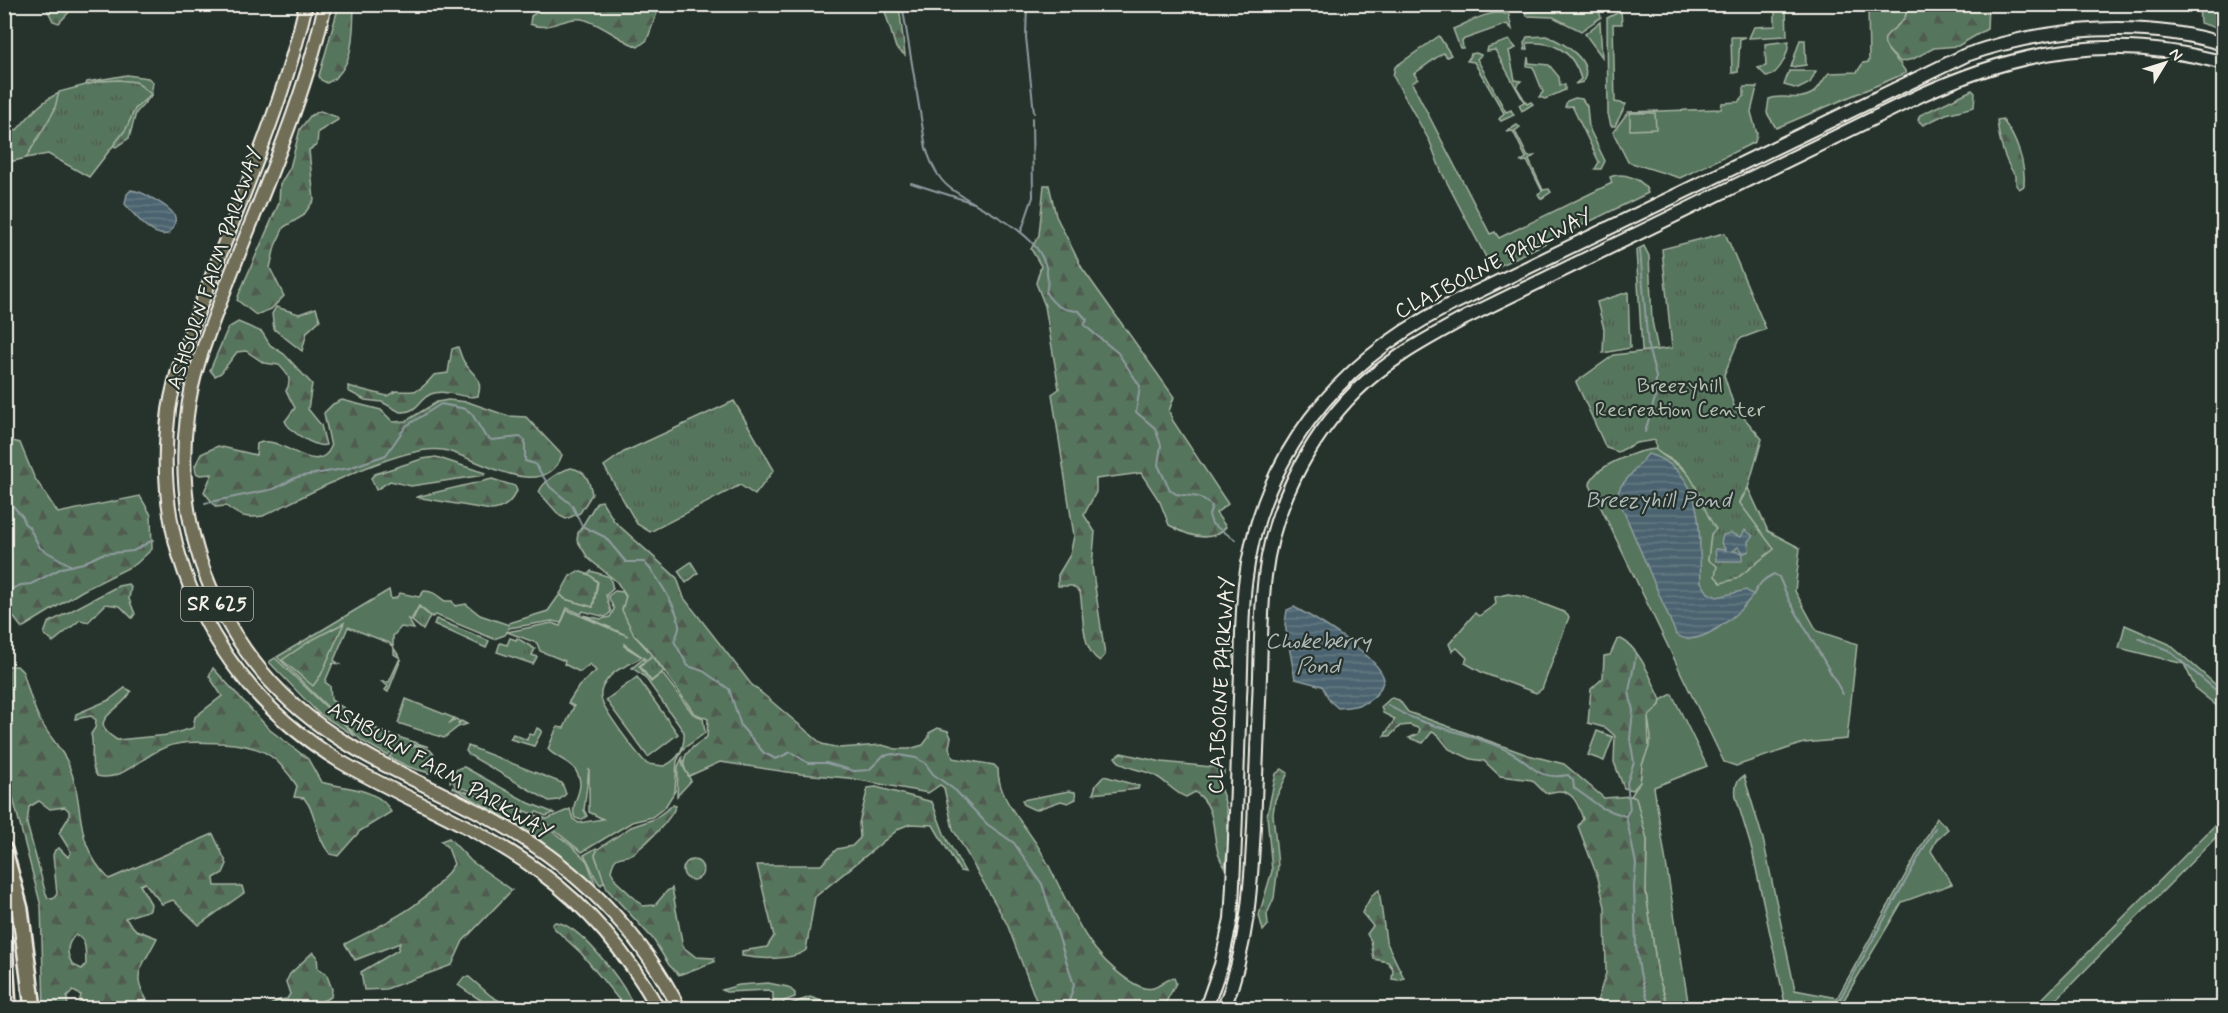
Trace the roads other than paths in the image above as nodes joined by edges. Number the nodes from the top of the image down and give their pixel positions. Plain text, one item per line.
1 (306, 4) edge
2 (325, 4) edge
3 (2223, 44) edge
4 (2223, 63) edge
5 (4, 850) edge
6 (4, 941) edge
7 (8, 1008) edge
8 (33, 1008) edge
9 (658, 1008) edge
10 (679, 1008) edge
11 (1206, 1008) edge
12 (1224, 1008) edge

1 - 9 main road, ASHBURN FARM PARKWAY / SR 625
2 - 10 main road, ASHBURN FARM PARKWAY / SR 625
3 - 11 main road, CLAIBORNE PARKWAY
4 - 12 main road, CLAIBORNE PARKWAY
5 - 8 highway
6 - 7 highway

